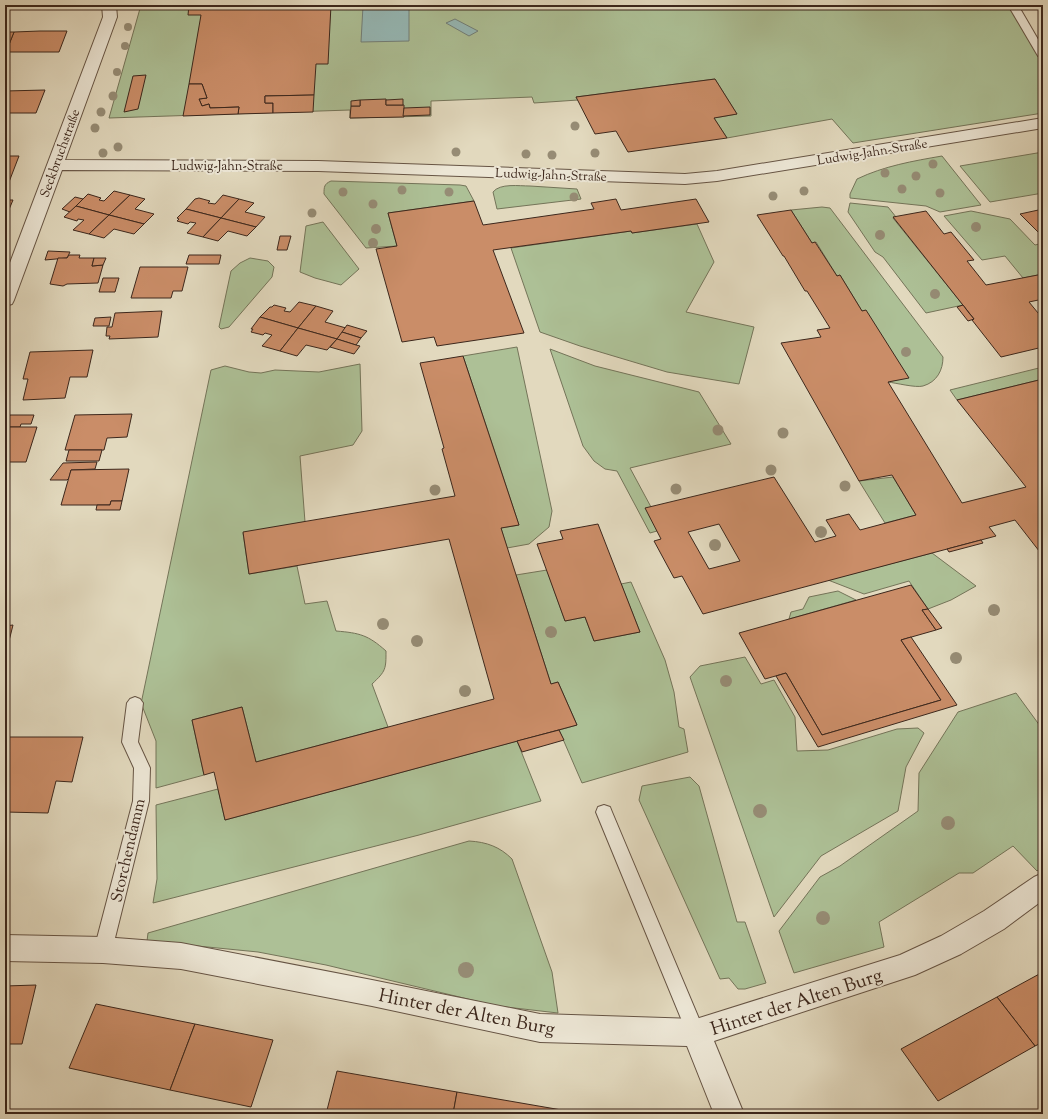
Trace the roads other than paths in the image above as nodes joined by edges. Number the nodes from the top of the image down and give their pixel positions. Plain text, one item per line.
1 (109, 5) edge
2 (1013, 5) edge
3 (1043, 56) edge
4 (1043, 124) edge
5 (54, 165) junction
6 (5, 300) edge
7 (135, 704) dead end
8 (604, 812) dead end
9 (1043, 885) edge
10 (5, 948) edge
11 (104, 950) junction
12 (696, 1033) junction
13 (730, 1114) edge

1 - 5 street, Seckbruchstraße
2 - 3 lane
4 - 5 street, Ludwig-Jahn-Straße
5 - 6 street, Seckbruchstraße
7 - 11 lane, Storchendamm
8 - 12 lane
9 - 12 street, Hinter der Alten Burg
10 - 11 street, Hinter der Alten Burg
11 - 12 street, Hinter der Alten Burg
12 - 13 street

